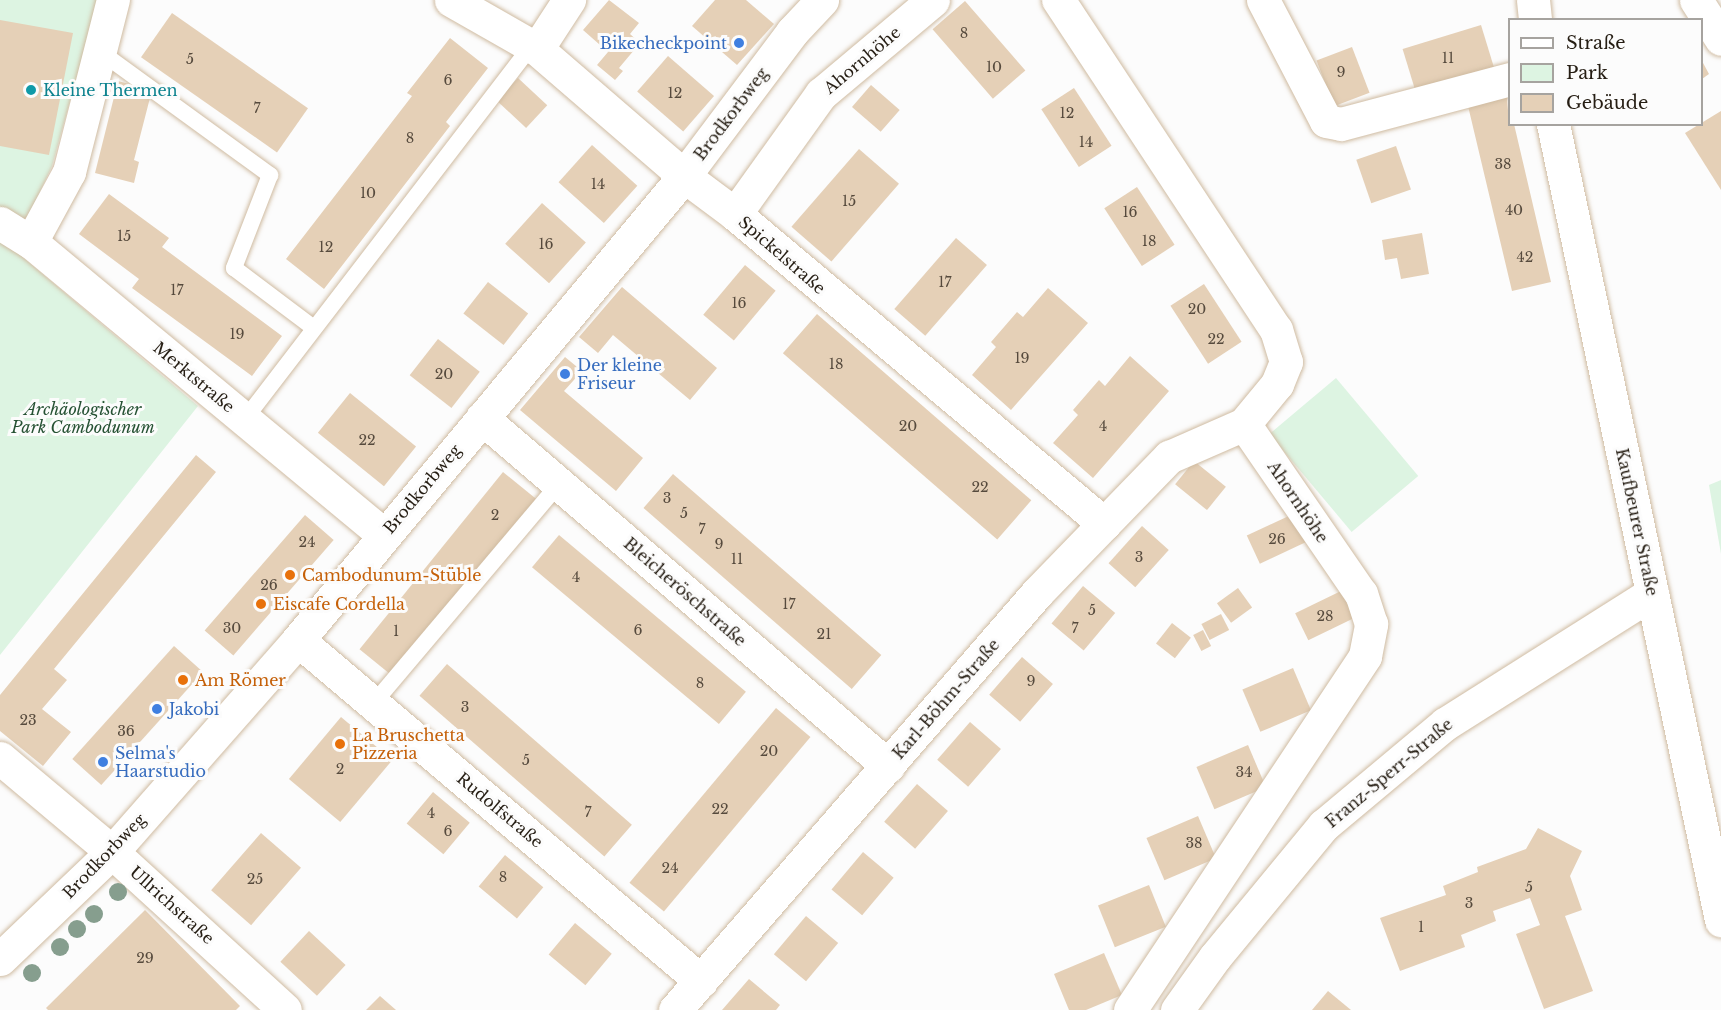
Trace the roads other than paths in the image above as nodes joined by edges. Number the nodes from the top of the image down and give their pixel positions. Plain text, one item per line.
1 (113, 0) edge
2 (451, 0) edge
3 (569, 0) edge
4 (822, 0) edge
5 (933, 0) edge
6 (1058, 0) edge
7 (1263, 0) edge
8 (1533, 0) edge
9 (1696, 0) edge
10 (1535, 18) edge
11 (1721, 39) edge
12 (534, 47) junction
13 (102, 52) junction
14 (1508, 79) edge
15 (1553, 126) edge
16 (684, 176) junction
17 (735, 213) junction
18 (0, 223) edge
19 (31, 242) junction
20 (314, 328) junction
21 (482, 418) junction
22 (245, 419) junction
23 (1244, 424) junction
24 (559, 484) junction
25 (1104, 524) junction
26 (384, 535) junction
27 (1652, 593) junction
28 (298, 640) junction
29 (373, 704) junction
30 (0, 758) edge
31 (888, 766) junction
32 (112, 852) junction
33 (1721, 920) edge
34 (0, 958) edge
35 (701, 981) junction
36 (285, 1010) edge
37 (675, 1010) edge
38 (1131, 1010) edge
39 (1177, 1010) edge

1 - 13 street
2 - 12 street, Spickelstraße
3 - 12 street
4 - 16 street, Brodkorbweg
5 - 17 street, Ahornhöhe
6 - 23 street
7 - 14 street
8 - 10 street
9 - 11 street
12 - 16 street, Spickelstraße
12 - 20 lane
13 - 19 street
13 - 20 lane
15 - 27 street, Kaufbeurer Straße
16 - 17 street, Spickelstraße
16 - 21 street, Brodkorbweg
17 - 25 street, Spickelstraße
18 - 19 street, Merktstraße
19 - 22 street, Merktstraße
20 - 22 lane
21 - 24 street, Bleicheröschstraße
21 - 26 street, Brodkorbweg
22 - 26 street, Merktstraße
23 - 25 street, Karl-Böhm-Straße
23 - 38 street, Ahornhöhe
24 - 29 lane
24 - 31 street, Bleicheröschstraße
25 - 31 street, Karl-Böhm-Straße
26 - 28 street, Brodkorbweg
27 - 33 street, Kaufbeurer Straße
27 - 39 street, Franz-Sperr-Straße
28 - 29 street, Rudolfstraße
28 - 32 street, Brodkorbweg
29 - 35 street, Rudolfstraße
30 - 32 street, Ullrichstraße
31 - 35 street, Karl-Böhm-Straße
32 - 34 street, Brodkorbweg
32 - 36 street, Ullrichstraße
35 - 37 street, Karl-Böhm-Straße

